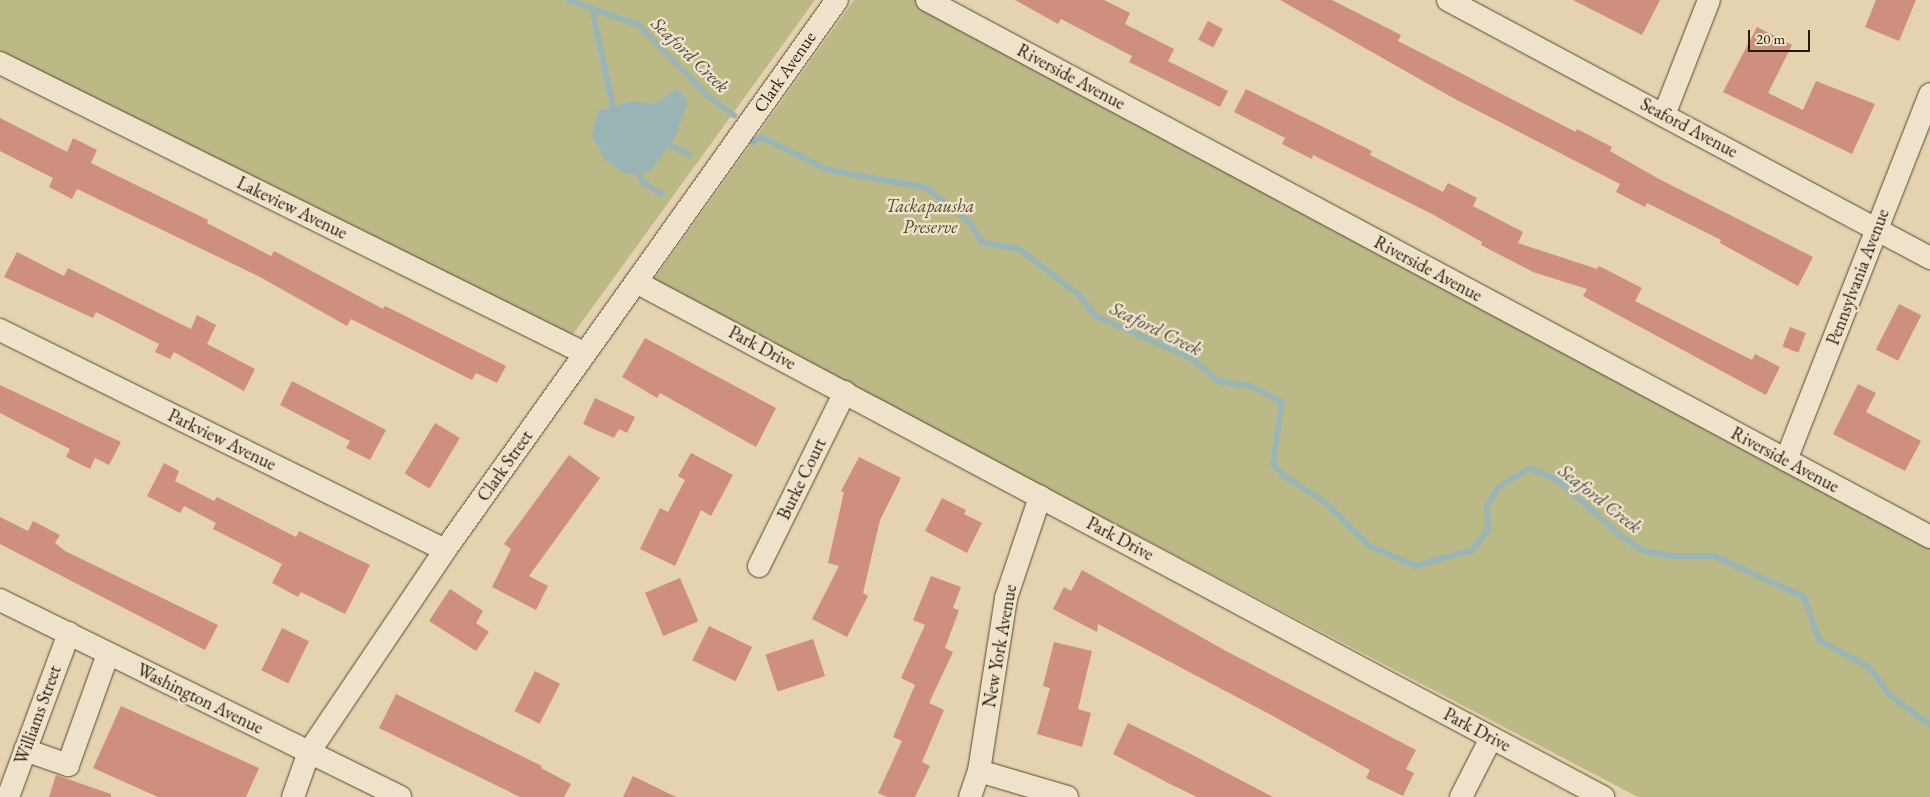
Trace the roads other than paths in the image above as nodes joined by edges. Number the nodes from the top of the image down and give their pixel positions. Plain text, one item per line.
1 (837, 0) edge
2 (927, 0) edge
3 (1450, 0) edge
4 (1709, 0) edge
5 (0, 63) edge
6 (1930, 94) edge
7 (1664, 115) junction
8 (734, 144) joint
9 (1876, 229) junction
10 (1930, 258) edge
11 (636, 282) junction
12 (0, 330) edge
13 (584, 353) junction
14 (844, 392) junction
15 (1786, 460) junction
16 (1040, 497) junction
17 (1930, 537) edge
18 (445, 550) junction
19 (759, 566) dead end
20 (0, 600) edge
21 (69, 633) junction
22 (108, 654) junction
23 (1491, 738) junction
24 (25, 750) junction
25 (309, 752) junction
26 (979, 771) junction
27 (8, 797) edge
28 (293, 797) edge
29 (400, 797) edge
30 (970, 797) edge
31 (1067, 797) edge
32 (1461, 797) edge
33 (1603, 797) edge

1 - 8 street, Clark Avenue
2 - 15 street, Riverside Avenue
3 - 7 street, Seaford Avenue
4 - 7 street
5 - 13 street, Lakeview Avenue
6 - 9 street, Pennsylvania Avenue
7 - 9 street, Seaford Avenue
8 - 11 street, Clark Street
9 - 10 street, Seaford Avenue
9 - 15 street, Pennsylvania Avenue
11 - 13 street, Clark Street
11 - 14 street, Park Drive
12 - 18 street, Parkview Avenue
13 - 18 street, Clark Street
14 - 16 street, Park Drive
14 - 19 street, Burke Court
15 - 17 street, Riverside Avenue
16 - 23 street, Park Drive
16 - 26 street, New York Avenue
18 - 25 street, Clark Street
20 - 21 street, Washington Avenue
21 - 22 street, Washington Avenue
21 - 24 street, Williams Street
22 - 24 street
22 - 25 street, Washington Avenue
23 - 32 street
23 - 33 street, Park Drive
24 - 27 street, Williams Street
25 - 28 street, Clark Street
25 - 29 street, Washington Avenue
26 - 30 street, New York Avenue
26 - 31 street

